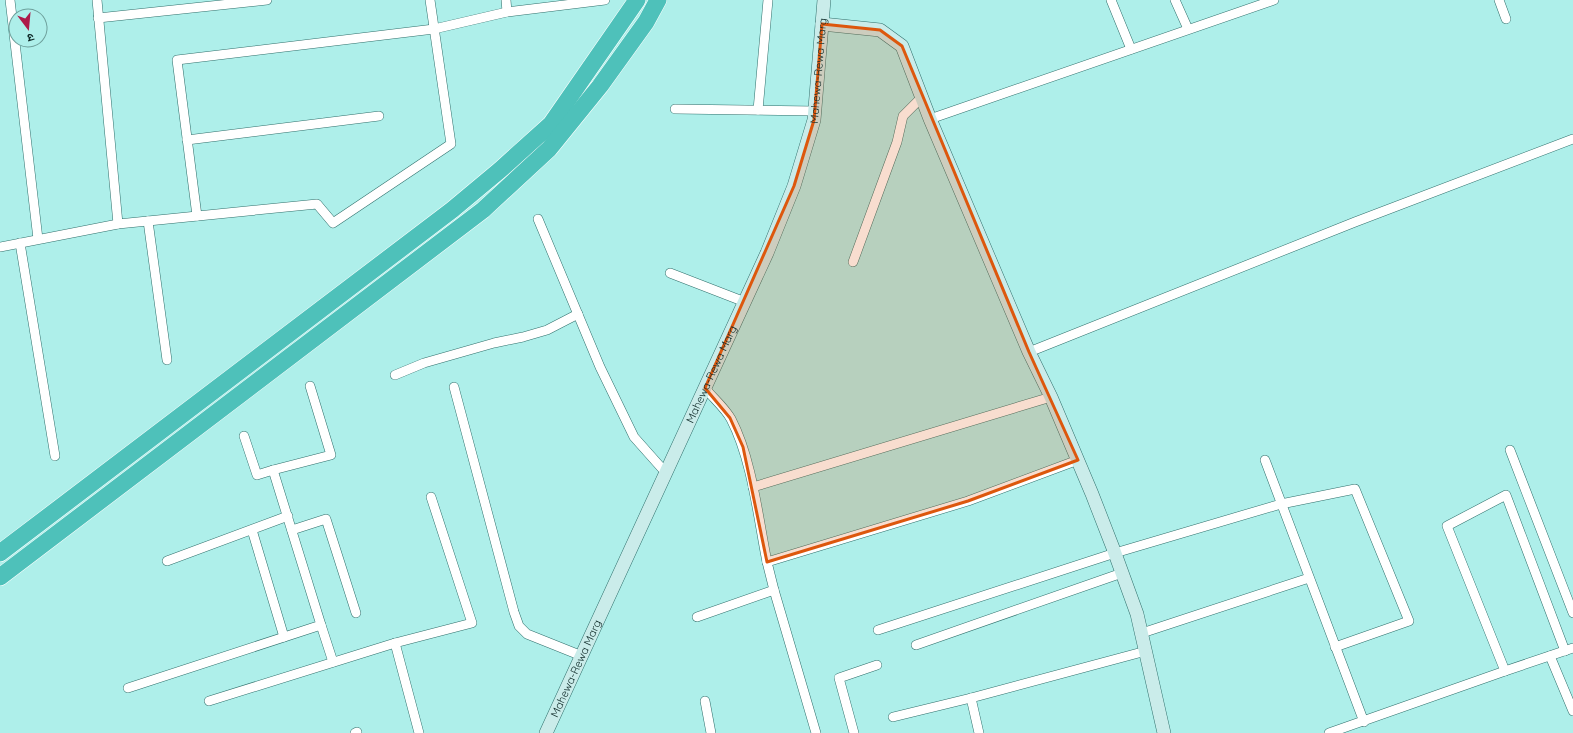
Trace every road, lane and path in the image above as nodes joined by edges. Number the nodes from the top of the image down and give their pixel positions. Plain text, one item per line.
1 (10, 0) edge
2 (97, 0) edge
3 (267, 0) edge
4 (430, 0) edge
5 (506, 0) edge
6 (605, 0) edge
7 (637, 0) edge
8 (658, 0) edge
9 (768, 0) edge
10 (824, 0) edge
11 (1111, 0) edge
12 (1175, 0) edge
13 (1274, 0) edge
14 (1499, 0) edge
15 (239, 1) edge
16 (190, 4) edge
17 (507, 12) junction
18 (98, 18) junction
19 (1506, 19) dead end
20 (822, 24) junction
21 (434, 29) junction
22 (1188, 29) junction
23 (1132, 49) junction
24 (922, 97) junction
25 (675, 109) dead end
26 (758, 110) junction
27 (814, 111) junction
28 (379, 116) dead end
29 (930, 119) junction
30 (1573, 139) edge
31 (187, 140) junction
32 (197, 216) junction
33 (538, 219) dead end
34 (148, 221) junction
35 (118, 224) junction
36 (38, 239) junction
37 (20, 243) junction
38 (0, 247) edge
39 (853, 262) dead end
40 (670, 273) dead end
41 (745, 302) junction
42 (578, 314) junction
43 (1029, 352) junction
44 (167, 360) dead end
45 (395, 375) dead end
46 (310, 386) dead end
47 (454, 386) dead end
48 (705, 388) junction
49 (1051, 397) junction
50 (244, 436) dead end
51 (1510, 450) dead end
52 (56, 456) dead end
53 (1078, 460) junction
54 (1265, 460) dead end
55 (273, 470) junction
56 (666, 473) junction
57 (753, 487) junction
58 (431, 497) dead end
59 (1281, 504) junction
60 (288, 516) junction
61 (252, 530) junction
62 (292, 530) junction
63 (0, 553) edge
64 (1115, 553) junction
65 (167, 561) dead end
66 (767, 562) junction
67 (1122, 573) junction
68 (0, 576) edge
69 (1309, 578) junction
70 (774, 590) junction
71 (356, 613) dead end
72 (1573, 613) edge
73 (697, 617) dead end
74 (321, 625) junction
75 (878, 630) dead end
76 (1142, 633) junction
77 (284, 637) junction
78 (395, 643) junction
79 (916, 644) dead end
80 (1335, 647) junction
81 (1569, 650) edge
82 (1146, 651) junction
83 (582, 656) junction
84 (1550, 656) junction
85 (332, 662) junction
86 (877, 665) dead end
87 (1505, 671) junction
88 (128, 688) dead end
89 (971, 698) junction
90 (209, 701) dead end
91 (705, 701) dead end
92 (1573, 711) edge
93 (893, 718) dead end
94 (1364, 722) junction
95 (419, 733) edge
96 (546, 733) edge
97 (711, 733) edge
98 (816, 733) edge
99 (854, 733) edge
100 (979, 733) edge
101 (1164, 733) edge
102 (1329, 733) edge

1 - 36 street
2 - 18 street
3 - 15 street
4 - 21 street
5 - 17 street
6 - 17 street
7 - 63 highway
8 - 68 highway
9 - 26 street
10 - 20 street, Mahewa-Rewa Marg
11 - 23 street
12 - 22 street
13 - 22 street
14 - 19 street
15 - 16 street
16 - 18 street
17 - 21 street
18 - 35 street
20 - 24 street
20 - 27 street, Mahewa-Rewa Marg
21 - 31 street
21 - 32 street
22 - 23 street
23 - 29 street
24 - 29 street
24 - 39 street
25 - 26 street
26 - 27 street
27 - 41 street, Mahewa-Rewa Marg
28 - 31 street
29 - 43 street
30 - 43 street
31 - 32 street
32 - 34 street
33 - 42 street
34 - 35 street
34 - 44 street
35 - 36 street
36 - 37 street
37 - 38 street
37 - 52 street
40 - 41 street
41 - 48 street, Mahewa-Rewa Marg
42 - 45 street
42 - 56 street
43 - 49 street
46 - 55 street
47 - 83 street
48 - 56 street, Mahewa-Rewa Marg
48 - 57 street
49 - 53 street
49 - 57 street
50 - 55 street
51 - 72 street
53 - 64 street
53 - 66 street
54 - 59 street
55 - 60 street
56 - 83 street, Mahewa-Rewa Marg
57 - 66 street
58 - 78 street
59 - 64 street
59 - 69 street
59 - 80 street
60 - 61 street
60 - 62 street
61 - 65 street
61 - 77 street
62 - 71 street
62 - 74 street
64 - 67 street
64 - 75 street
66 - 70 street
67 - 76 street
67 - 79 street
69 - 76 street
69 - 80 street
70 - 73 street
70 - 98 street
74 - 77 street
74 - 85 street
76 - 82 street
77 - 88 street
78 - 85 street
78 - 95 street
80 - 94 street
81 - 84 street
81 - 87 street
82 - 89 street
82 - 101 street
83 - 96 street, Mahewa-Rewa Marg
84 - 87 street
84 - 92 street
85 - 90 street
86 - 99 street
87 - 94 street
89 - 93 street
89 - 100 street
91 - 97 street
94 - 102 street

